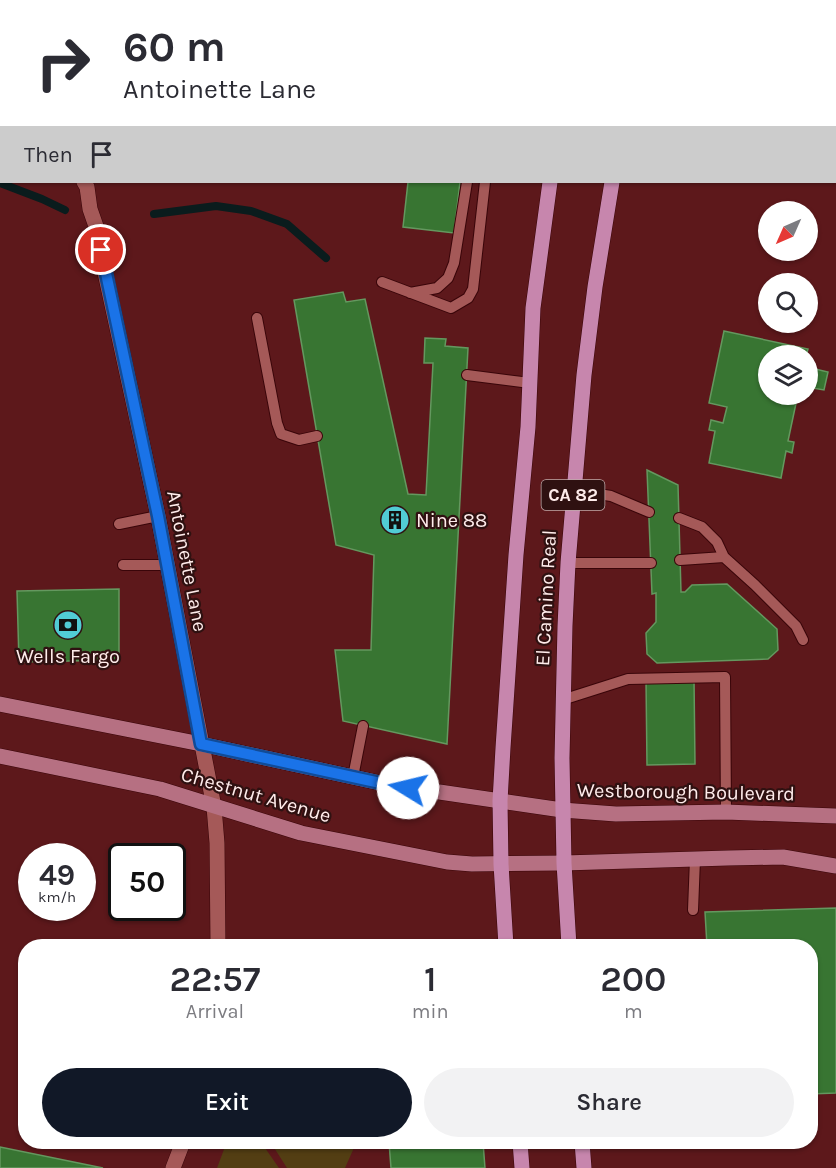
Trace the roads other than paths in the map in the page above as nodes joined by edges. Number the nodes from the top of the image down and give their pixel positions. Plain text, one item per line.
1 (84, 183) edge
2 (467, 183) edge
3 (485, 183) edge
4 (550, 183) edge
5 (612, 183) edge
6 (382, 282) dead end
7 (409, 292) junction
8 (257, 318) dead end
9 (467, 375) dead end
10 (530, 383) junction
11 (317, 436) dead end
12 (574, 490) junction
13 (649, 512) dead end
14 (158, 516) junction
15 (679, 518) dead end
16 (119, 524) dead end
17 (724, 557) junction
18 (680, 560) dead end
19 (568, 563) junction
20 (651, 563) dead end
21 (123, 565) dead end
22 (167, 565) junction
23 (803, 640) dead end
24 (562, 700) junction
25 (0, 704) edge
26 (363, 726) dead end
27 (201, 744) junction
28 (0, 756) edge
29 (353, 777) junction
30 (500, 801) junction
31 (214, 807) junction
32 (562, 810) junction
33 (726, 812) junction
34 (836, 816) edge
35 (695, 859) junction
36 (564, 863) junction
37 (501, 864) junction
38 (836, 866) edge
39 (693, 910) dead end
40 (218, 939) edge
41 (506, 939) edge
42 (569, 939) edge
43 (180, 1149) edge
44 (521, 1149) edge
45 (583, 1149) edge
46 (173, 1168) edge
47 (522, 1168) edge
48 (584, 1168) edge

1 - 14 street, Antoinette Lane
2 - 7 lane
3 - 7 lane
4 - 10 main road, El Camino Real / CA 82
5 - 12 main road, El Camino Real / CA 82
6 - 7 lane
8 - 11 lane
9 - 10 lane
10 - 30 main road, El Camino Real / CA 82
12 - 13 lane
12 - 19 main road, El Camino Real / CA 82
14 - 16 lane
14 - 22 street, Antoinette Lane
15 - 17 lane
17 - 18 lane
17 - 23 lane
19 - 20 lane
19 - 24 main road, El Camino Real / CA 82
21 - 22 lane
22 - 27 street, Antoinette Lane
24 - 32 main road, El Camino Real / CA 82
24 - 33 lane
25 - 27 main road, Chestnut Avenue
26 - 29 lane
27 - 29 main road, Chestnut Avenue
27 - 31 street, Antoinette Lane
28 - 31 main road, Chestnut Avenue
29 - 30 main road, Chestnut Avenue
30 - 32 main road, Westborough Boulevard
30 - 37 main road, El Camino Real / CA 82
31 - 37 main road, Chestnut Avenue
31 - 40 street, Antoinette Lane
32 - 33 main road, Westborough Boulevard
32 - 36 main road, El Camino Real / CA 82
33 - 34 main road, Westborough Boulevard
35 - 36 main road
35 - 38 main road
35 - 39 lane
36 - 37 main road
36 - 42 main road, El Camino Real / CA 82
37 - 41 main road, El Camino Real / CA 82
43 - 46 street
44 - 47 main road
45 - 48 main road

